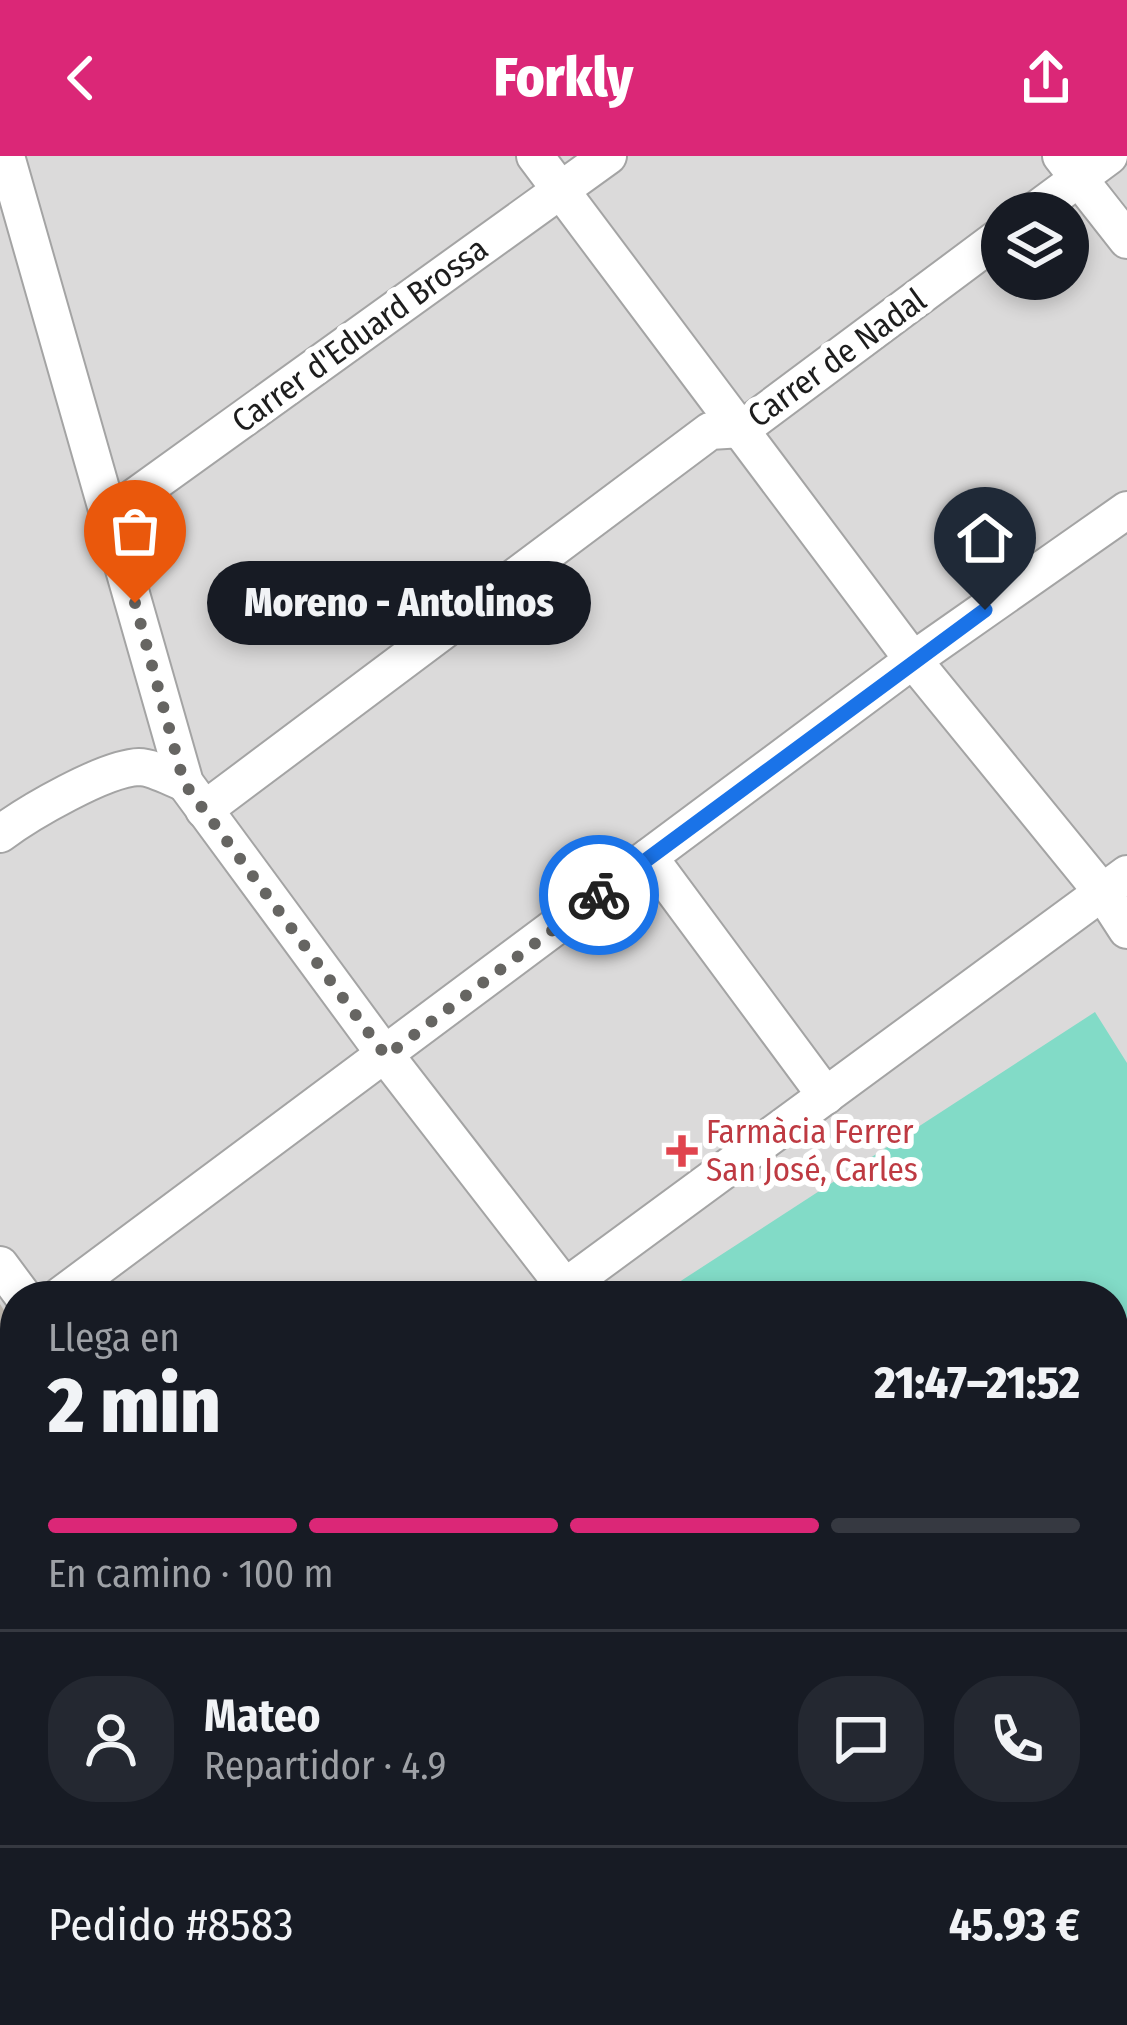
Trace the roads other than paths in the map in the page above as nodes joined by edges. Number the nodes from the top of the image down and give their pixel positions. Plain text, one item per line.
1 (6, 156) edge
2 (535, 156) edge
3 (608, 156) edge
4 (1108, 156) edge
5 (1070, 167) edge
6 (560, 191) junction
7 (1049, 192) edge
8 (13, 231) edge
9 (1127, 240) edge
10 (981, 251) edge
11 (742, 429) junction
12 (1127, 510) edge
13 (111, 514) junction
14 (913, 660) junction
15 (197, 800) junction
16 (0, 834) edge
17 (649, 857) junction
18 (1115, 884) edge
19 (1127, 930) edge
20 (386, 1056) junction
21 (826, 1096) junction
22 (80, 1281) edge
23 (552, 1281) edge
24 (575, 1281) edge

1 - 8 street
2 - 6 street
3 - 6 street, Carrer d'Eduard Brossa
4 - 5 street
5 - 7 street
5 - 9 street
6 - 11 street
6 - 13 street, Carrer d'Eduard Brossa
8 - 13 street
10 - 11 street, Carrer de Nadal
11 - 14 street
11 - 15 street, Carrer de Nadal
12 - 14 street
13 - 15 street
14 - 17 street
14 - 18 street
15 - 16 street
15 - 20 street
17 - 20 street
17 - 21 street
18 - 19 street
18 - 21 street
20 - 22 street
20 - 23 street
21 - 24 street

